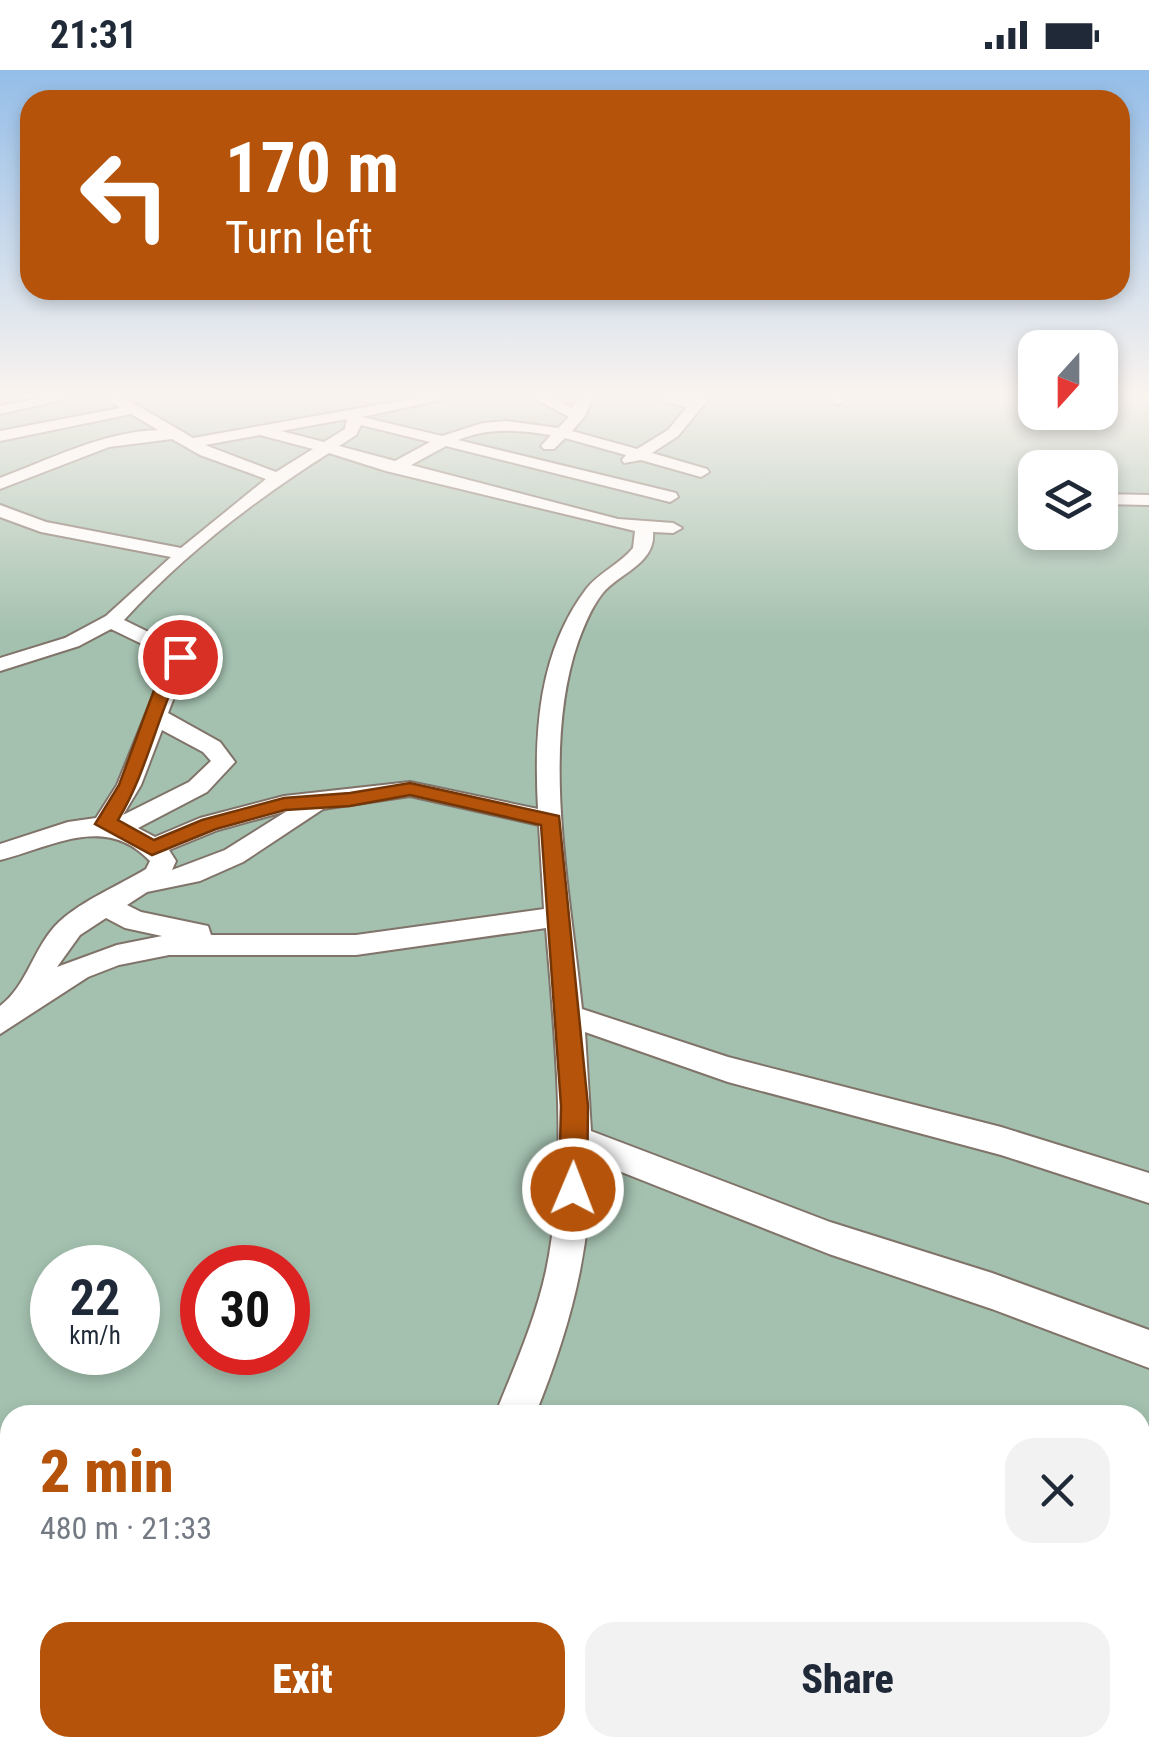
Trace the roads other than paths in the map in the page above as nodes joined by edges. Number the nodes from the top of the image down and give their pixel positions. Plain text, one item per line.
1 (272, 476) edge
2 (282, 476) edge
3 (437, 476) edge
4 (516, 476) edge
5 (552, 476) edge
6 (602, 476) edge
7 (278, 478) junction
8 (476, 485) junction
9 (572, 492) junction
10 (670, 497) dead end
11 (1118, 499) edge
12 (1149, 500) edge
13 (0, 510) edge
14 (524, 520) dead end
15 (674, 528) dead end
16 (644, 529) junction
17 (184, 555) junction
18 (111, 621) junction
19 (0, 665) edge
20 (156, 714) junction
21 (320, 800) junction
22 (552, 820) junction
23 (112, 826) junction
24 (152, 848) junction
25 (0, 852) edge
26 (139, 885) junction
27 (102, 905) junction
28 (558, 916) junction
29 (258, 945) junction
30 (28, 1000) junction
31 (568, 1018) junction
32 (0, 1022) edge
33 (574, 1139) junction
34 (1149, 1188) edge
35 (1149, 1349) edge
36 (520, 1405) edge

1 - 7 street
2 - 7 street
3 - 8 street
4 - 8 street
5 - 9 street
6 - 9 street
7 - 17 street
8 - 9 street
9 - 10 street
9 - 14 street
9 - 16 street
11 - 12 street
13 - 17 street
15 - 16 street
16 - 22 street
17 - 18 street
18 - 19 street
18 - 20 street
20 - 23 street
20 - 23 street
21 - 22 street
21 - 24 street
21 - 26 street
22 - 28 street
23 - 24 street
23 - 25 street
24 - 26 street
26 - 27 street
27 - 29 street
27 - 30 street
28 - 29 street
28 - 31 street
29 - 30 street
30 - 32 street
31 - 33 street
31 - 34 street
33 - 35 street
33 - 36 street

